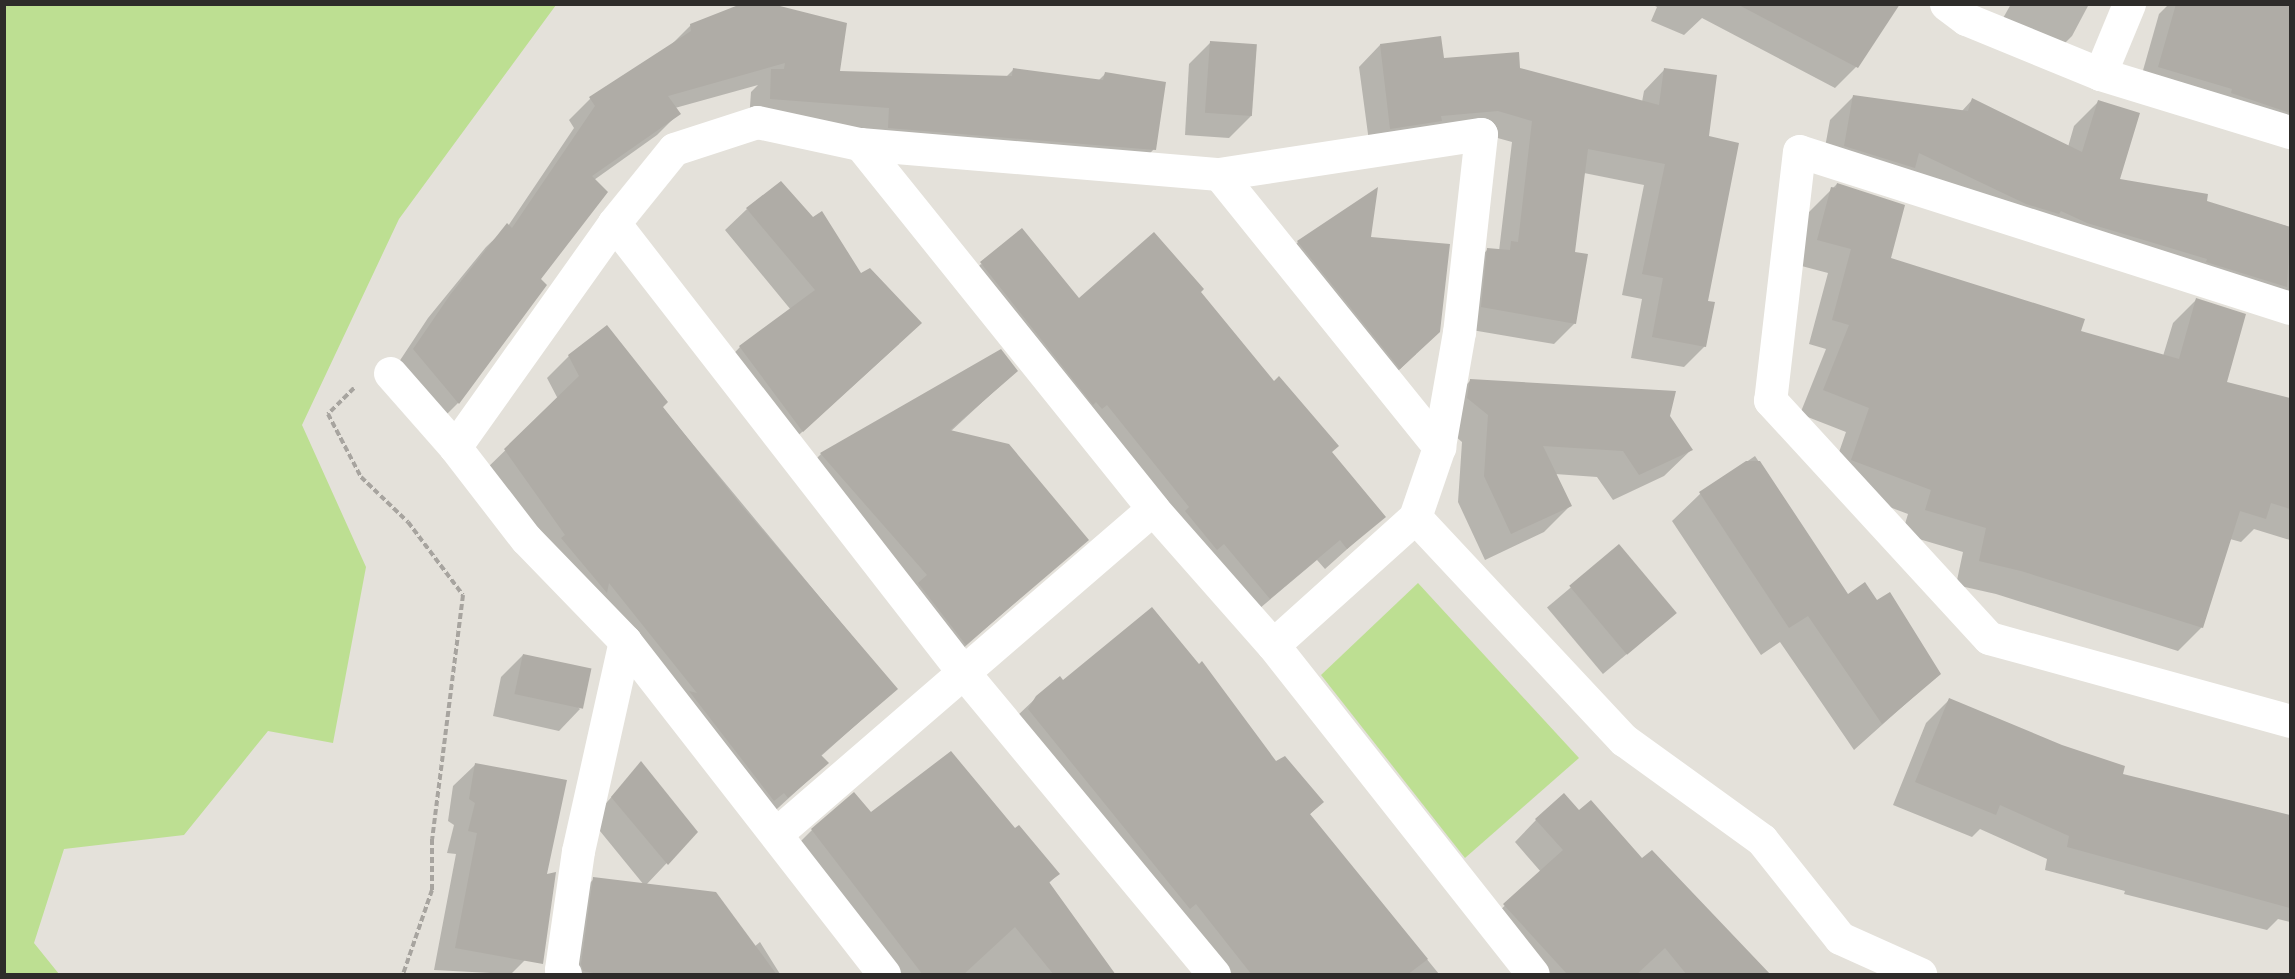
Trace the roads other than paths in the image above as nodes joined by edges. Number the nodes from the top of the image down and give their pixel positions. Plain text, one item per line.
1 (1946, 4) edge
2 (2129, 4) edge
3 (2100, 74) junction
4 (2290, 132) edge
5 (860, 144) junction
6 (1219, 174) junction
7 (614, 223) junction
8 (2290, 308) edge
9 (390, 373) road end
10 (455, 447) junction
11 (1439, 447) junction
12 (1153, 509) junction
13 (1415, 517) junction
14 (625, 641) junction
15 (1273, 645) junction
16 (963, 672) junction
17 (2290, 721) edge
18 (777, 832) junction
19 (565, 975) edge
20 (884, 975) edge
21 (1214, 975) edge
22 (1533, 975) edge
23 (1920, 975) edge

1 - 3 street
2 - 3 street
3 - 4 street
5 - 6 street
5 - 7 street
5 - 12 street
6 - 11 street
6 - 11 street
7 - 10 street
7 - 16 street
8 - 17 street
9 - 10 street
10 - 14 street
11 - 13 street
12 - 15 street
12 - 16 street
13 - 15 street
13 - 23 street
14 - 18 street
14 - 19 street
15 - 22 street
16 - 18 street
16 - 21 street
18 - 20 street

